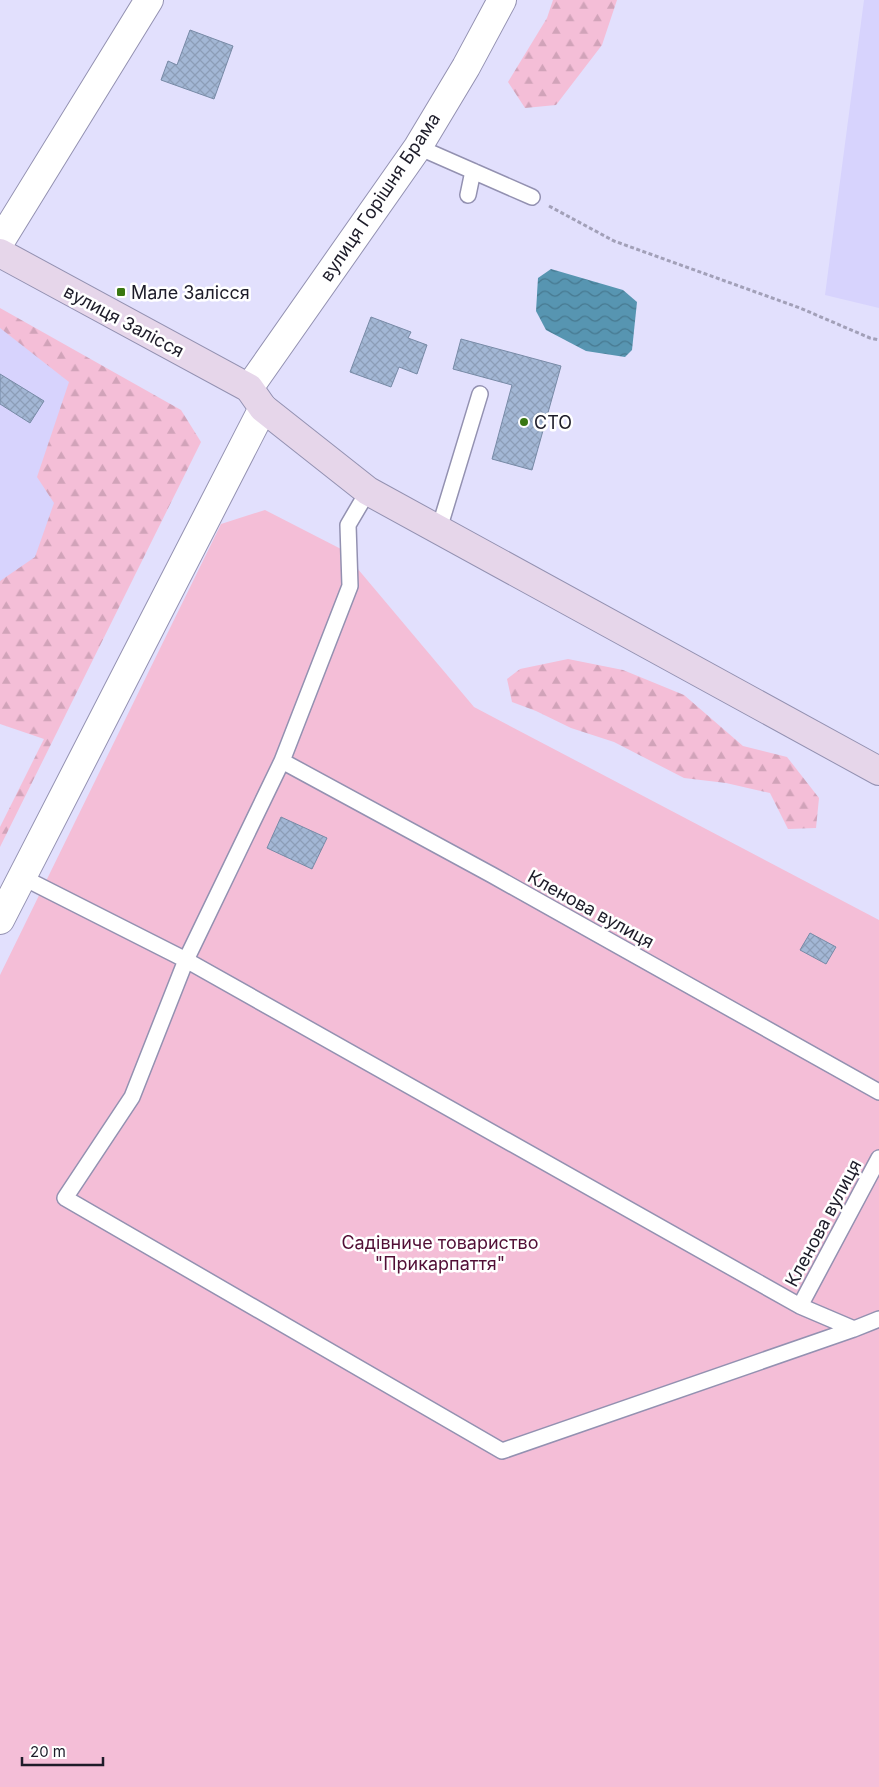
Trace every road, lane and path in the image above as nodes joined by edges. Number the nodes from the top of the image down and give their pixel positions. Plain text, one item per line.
1 (149, 0) edge
2 (502, 0) edge
3 (418, 147) junction
4 (473, 171) junction
5 (468, 195) dead end
6 (532, 197) joint
7 (0, 242) edge
8 (0, 253) edge
9 (879, 340) edge
10 (480, 394) dead end
11 (256, 398) junction
12 (368, 491) junction
13 (439, 529) junction
14 (282, 761) junction
15 (879, 771) edge
16 (22, 877) junction
17 (0, 920) edge
18 (186, 960) junction
19 (879, 1092) edge
20 (879, 1158) edge
21 (800, 1306) junction
22 (879, 1319) edge
23 (854, 1329) junction

1 - 7 street
2 - 3 street, вулиця Горішня Брама
3 - 4 lane
3 - 11 street, вулиця Горішня Брама
4 - 5 lane
4 - 6 lane
6 - 9 path
8 - 11 main road, вулиця Залісся
10 - 13 lane
11 - 12 main road, вулиця Залісся
11 - 16 street, вулиця Горішня Брама
12 - 13 main road, вулиця Залісся
12 - 14 lane
13 - 15 main road, вулиця Залісся
14 - 18 lane
14 - 19 lane, Кленова вулиця
16 - 17 street, вулиця Горішня Брама
16 - 18 lane
18 - 21 lane
18 - 23 lane
20 - 21 lane, Кленова вулиця
21 - 23 lane
22 - 23 lane

